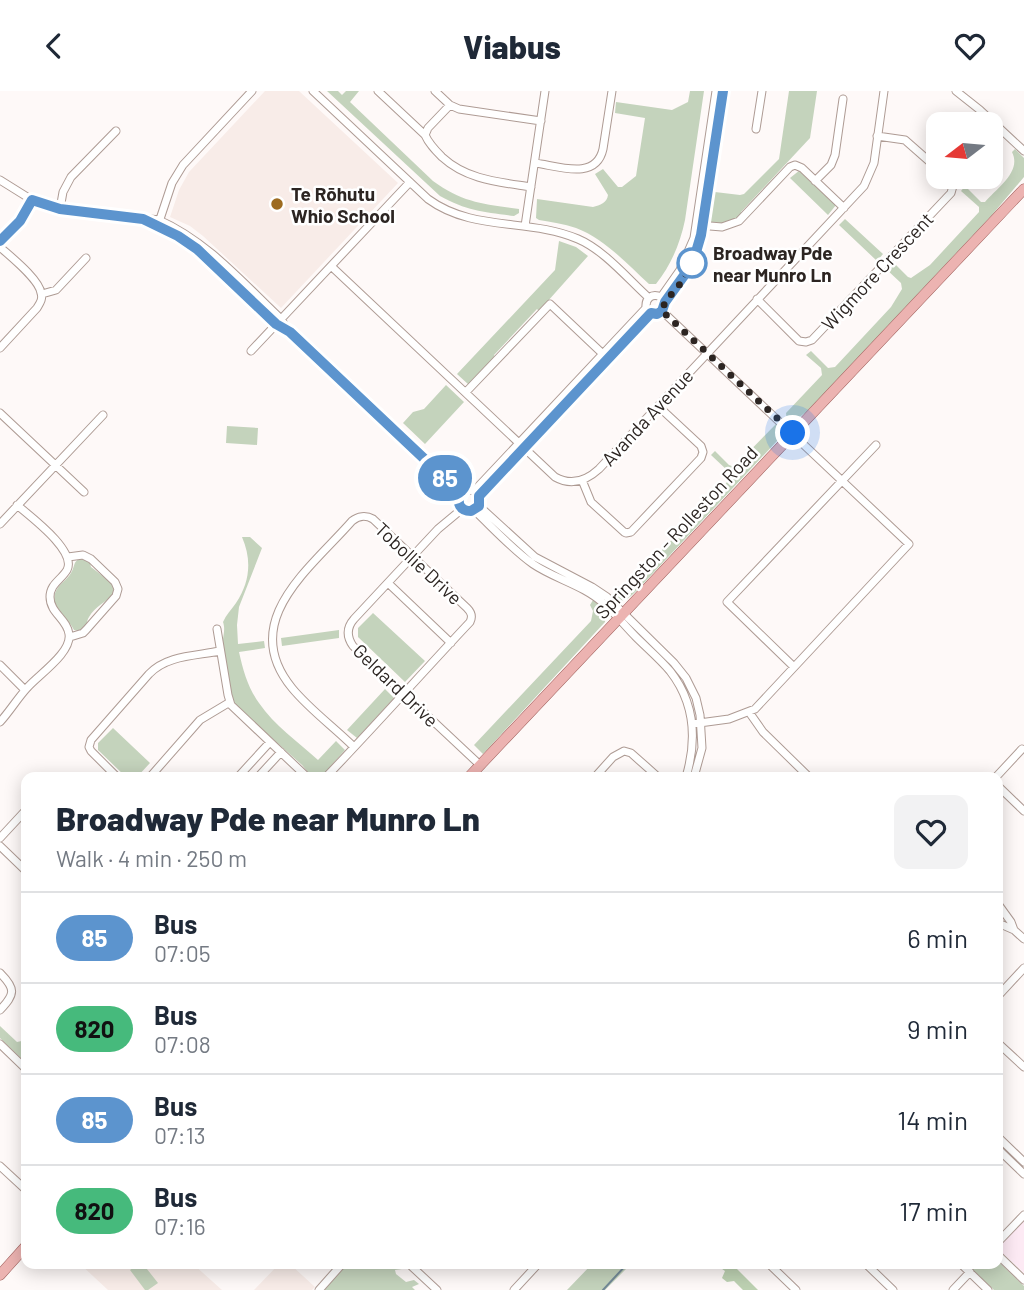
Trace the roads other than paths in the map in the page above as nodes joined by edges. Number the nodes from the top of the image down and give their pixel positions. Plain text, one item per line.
1 (252, 91) edge
2 (313, 91) edge
3 (378, 91) edge
4 (435, 91) edge
5 (545, 91) edge
6 (612, 91) edge
7 (716, 91) edge
8 (723, 91) edge
9 (762, 91) edge
10 (884, 91) edge
11 (958, 92) edge
12 (843, 99) dead end
13 (450, 105) junction
14 (541, 121) junction
15 (756, 129) dead end
16 (116, 131) dead end
17 (425, 135) junction
18 (877, 136) junction
19 (1024, 151) edge
20 (926, 158) edge
21 (535, 163) junction
22 (0, 180) edge
23 (815, 181) junction
24 (410, 182) junction
25 (531, 187) junction
26 (952, 189) edge
27 (1024, 189) edge
28 (32, 200) junction
29 (844, 208) junction
30 (60, 209) junction
31 (159, 223) junction
32 (700, 225) junction
33 (525, 226) junction
34 (0, 241) edge
35 (0, 247) edge
36 (86, 258) dead end
37 (331, 266) junction
38 (42, 294) junction
39 (649, 298) junction
40 (757, 299) junction
41 (663, 303) junction
42 (649, 310) junction
43 (279, 322) junction
44 (0, 348) edge
45 (251, 351) dead end
46 (707, 353) junction
47 (605, 356) junction
48 (466, 393) junction
49 (657, 406) junction
50 (0, 413) edge
51 (103, 415) dead end
52 (793, 433) junction
53 (522, 445) junction
54 (876, 445) dead end
55 (55, 465) junction
56 (582, 480) junction
57 (842, 480) junction
58 (84, 492) dead end
59 (476, 493) junction
60 (461, 494) junction
61 (18, 505) junction
62 (476, 508) junction
63 (462, 509) junction
64 (0, 524) edge
65 (412, 556) junction
66 (68, 557) junction
67 (388, 583) junction
68 (621, 616) junction
69 (217, 629) dead end
70 (70, 636) junction
71 (451, 643) junction
72 (220, 651) junction
73 (0, 665) edge
74 (794, 667) junction
75 (25, 689) junction
76 (404, 694) junction
77 (230, 702) junction
78 (749, 712) junction
79 (0, 722) edge
80 (697, 724) junction
81 (270, 742) junction
82 (354, 747) junction
83 (1022, 749) dead end
84 (281, 752) junction
85 (480, 765) junction
86 (112, 772) edge
87 (154, 772) edge
88 (244, 772) edge
89 (263, 772) edge
90 (302, 772) edge
91 (331, 772) edge
92 (474, 772) edge
93 (599, 772) edge
94 (652, 772) edge
95 (687, 772) edge
96 (695, 772) edge
97 (804, 772) edge
98 (1001, 772) edge
99 (1003, 791) edge
100 (1024, 811) edge
101 (21, 815) edge
102 (0, 838) edge
103 (0, 846) edge
104 (21, 866) edge
105 (1003, 911) edge
106 (1003, 925) edge
107 (1014, 930) junction
108 (1024, 939) edge
109 (0, 973) edge
110 (1022, 973) edge
111 (1003, 991) edge
112 (0, 1010) edge
113 (0, 1044) edge
114 (1003, 1047) edge
115 (21, 1064) edge
116 (1024, 1067) edge
117 (1003, 1142) edge
118 (1003, 1154) edge
119 (1024, 1162) edge
120 (0, 1165) edge
121 (1024, 1174) edge
122 (21, 1185) edge
123 (1024, 1215) edge
124 (1003, 1237) edge
125 (21, 1252) edge
126 (1003, 1260) edge
127 (338, 1269) edge
128 (414, 1269) edge
129 (533, 1269) edge
130 (774, 1269) edge
131 (871, 1269) edge
132 (967, 1269) edge
133 (970, 1272) junction
134 (0, 1275) edge
135 (1024, 1280) edge
136 (319, 1290) edge
137 (437, 1290) edge
138 (514, 1290) edge
139 (796, 1290) edge
140 (893, 1290) edge
141 (953, 1290) edge
142 (988, 1290) edge

1 - 31 street
2 - 24 street
3 - 17 street
4 - 13 street
5 - 14 street
6 - 21 street
7 - 32 street
8 - 32 street
9 - 15 street
10 - 18 street, Avanda Avenue
11 - 19 street
12 - 23 street
13 - 14 street
13 - 17 street
14 - 21 street
16 - 30 street
17 - 25 street
18 - 20 street
18 - 29 street, Avanda Avenue
21 - 25 street
22 - 28 street
23 - 29 street
23 - 32 street
24 - 33 street
24 - 37 street
25 - 33 street
26 - 40 street, Wigmore Crescent
27 - 52 main road, Springston - Rolleston Road
28 - 30 street
28 - 34 street
29 - 40 street, Avanda Avenue
30 - 31 street
31 - 43 street
32 - 41 street
33 - 39 street
35 - 38 street
36 - 38 street
37 - 43 street
37 - 48 street, Avanda Avenue
38 - 44 street
39 - 41 street
39 - 42 street
40 - 46 street, Avanda Avenue
41 - 42 street
41 - 46 street
42 - 47 street
43 - 45 street
43 - 60 street
46 - 49 street, Avanda Avenue
46 - 52 street
47 - 48 street
47 - 53 street
48 - 53 street, Avanda Avenue
49 - 56 street, Avanda Avenue
49 - 56 street
50 - 55 street
51 - 55 street
52 - 57 street
52 - 68 main road, Springston - Rolleston Road
53 - 56 street, Avanda Avenue
53 - 59 street
54 - 57 street
55 - 58 street
55 - 61 street
57 - 74 street
57 - 74 street
59 - 60 street
59 - 62 street
60 - 63 street
61 - 64 street
61 - 66 street
62 - 63 street
62 - 68 street
63 - 65 street, Geldard Drive
65 - 67 street, Geldard Drive
65 - 71 street, Tobollie Drive
65 - 82 street, Tobollie Drive
66 - 70 street
66 - 70 street
67 - 71 street
67 - 76 street, Geldard Drive
68 - 80 street
68 - 85 main road, Springston - Rolleston Road
69 - 72 street
70 - 75 street
71 - 76 street
72 - 77 street
72 - 86 street
73 - 75 street
74 - 78 street
75 - 79 street
76 - 82 street
76 - 85 street, Geldard Drive
77 - 81 street
77 - 87 street
78 - 80 street
78 - 97 street
80 - 95 street
80 - 96 street
81 - 84 street
81 - 88 street
82 - 91 street
83 - 98 street
84 - 89 street
84 - 90 street
85 - 92 main road, Springston - Rolleston Road
93 - 94 street
99 - 100 street
101 - 102 street
103 - 104 street
105 - 107 street
106 - 107 street
107 - 108 street
109 - 112 street
110 - 111 street
113 - 115 street
114 - 116 street
117 - 119 street
118 - 121 street
120 - 122 street
123 - 124 street
125 - 134 main road
126 - 135 street
127 - 136 street
128 - 137 street
129 - 138 street
130 - 139 street
131 - 140 street
132 - 133 street
133 - 141 street
133 - 142 street

